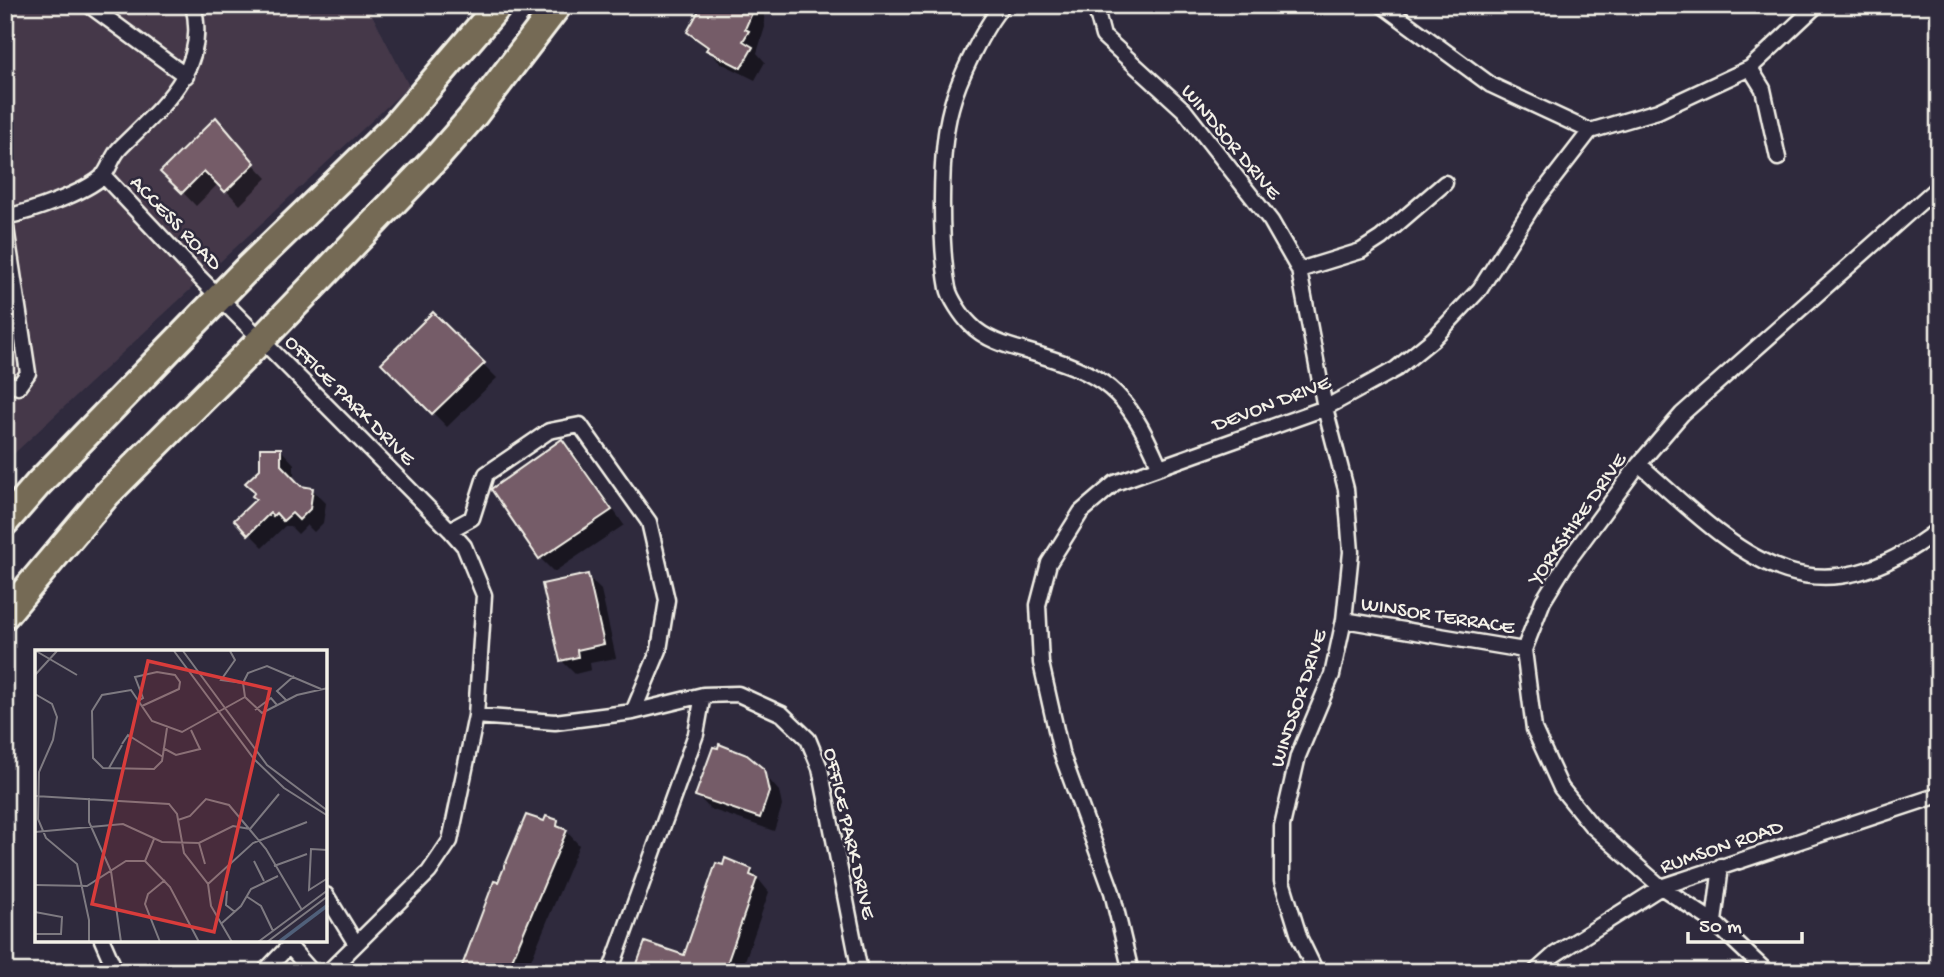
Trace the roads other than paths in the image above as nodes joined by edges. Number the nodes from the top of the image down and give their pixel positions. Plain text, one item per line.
1 (89, 5) edge
2 (193, 5) edge
3 (499, 5) edge
4 (558, 5) edge
5 (1003, 5) edge
6 (1095, 5) edge
7 (1382, 5) edge
8 (1817, 5) edge
9 (1751, 68) junction
10 (186, 76) junction
11 (1590, 131) junction
12 (1779, 158) dead end
13 (103, 176) junction
14 (1445, 183) dead end
15 (1939, 186) edge
16 (5, 219) edge
17 (1299, 270) junction
18 (221, 298) junction
19 (262, 339) junction
20 (5, 382) edge
21 (1325, 408) junction
22 (1639, 464) junction
23 (1159, 465) junction
24 (5, 523) edge
25 (1939, 529) edge
26 (450, 530) junction
27 (5, 615) edge
28 (1344, 620) junction
29 (1524, 650) junction
30 (703, 695) junction
31 (633, 712) junction
32 (476, 716) junction
33 (1939, 795) edge
34 (1721, 866) junction
35 (1661, 887) junction
36 (327, 897) edge
37 (1714, 922) junction
38 (103, 942) edge
39 (356, 944) junction
40 (116, 972) edge
41 (264, 972) edge
42 (312, 972) edge
43 (328, 972) edge
44 (610, 972) edge
45 (860, 972) edge
46 (1131, 972) edge
47 (1316, 972) edge
48 (1535, 972) edge
49 (1767, 972) edge

1 - 10 street
2 - 10 street
3 - 18 highway
4 - 19 highway
5 - 23 street
6 - 17 street, WINDSOR DRIVE
7 - 11 street
8 - 9 street
9 - 11 street
9 - 12 street
10 - 13 street
11 - 21 street, DEVON DRIVE
13 - 16 street
13 - 18 street, ACCESS ROAD
14 - 17 street
15 - 22 street, YORKSHIRE DRIVE
16 - 20 street
17 - 21 street, WINDSOR DRIVE
18 - 19 street, OFFICE PARK DRIVE
18 - 24 highway
19 - 26 street, OFFICE PARK DRIVE
19 - 27 highway
21 - 23 street, DEVON DRIVE
21 - 28 street, WINDSOR DRIVE
22 - 25 street
22 - 29 street, YORKSHIRE DRIVE
23 - 46 street, DEVON DRIVE
26 - 31 street
26 - 32 street, OFFICE PARK DRIVE
28 - 29 street, WINSOR TERRACE
28 - 47 street, WINDSOR DRIVE
29 - 35 street, YORKSHIRE DRIVE
30 - 31 street, OFFICE PARK DRIVE
30 - 44 street
30 - 45 street, OFFICE PARK DRIVE
31 - 32 street, OFFICE PARK DRIVE
32 - 39 street, OFFICE PARK DRIVE
33 - 34 street, RUMSON ROAD
34 - 35 street, RUMSON ROAD
34 - 37 street
35 - 37 street, YORKSHIRE DRIVE
35 - 48 street, RUMSON ROAD
36 - 39 street
37 - 49 street, YORKSHIRE DRIVE
38 - 40 street
39 - 43 street, OFFICE PARK DRIVE
41 - 42 street

